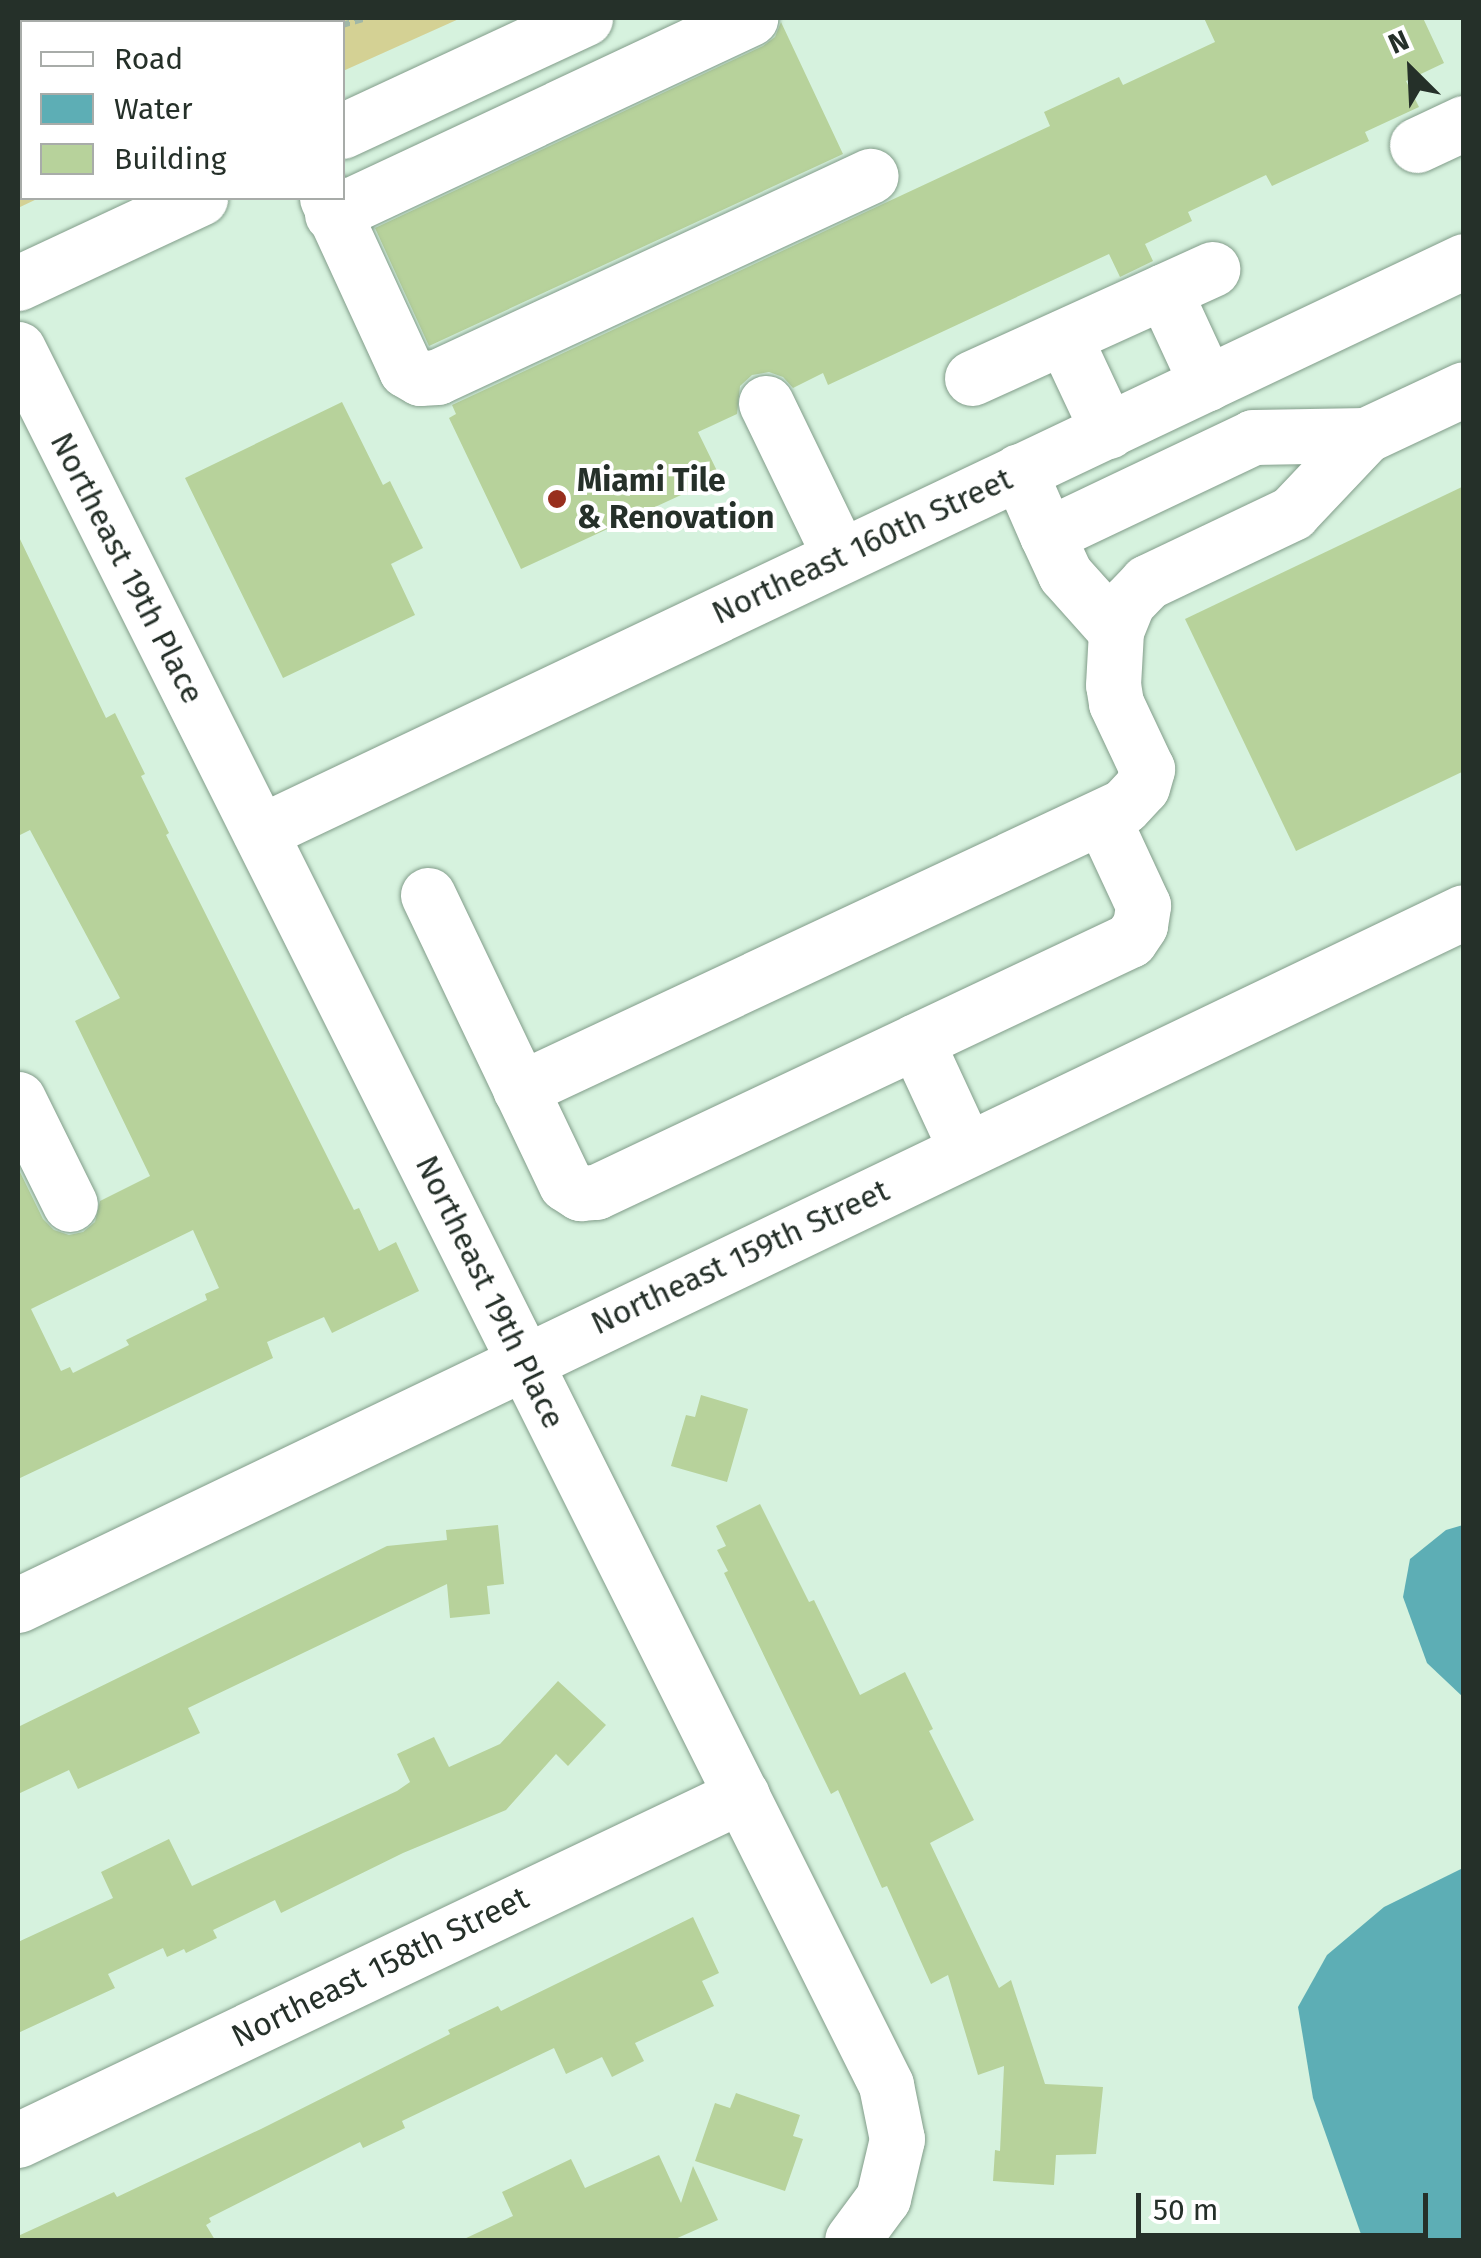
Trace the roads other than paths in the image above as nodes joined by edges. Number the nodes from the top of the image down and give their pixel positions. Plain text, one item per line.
1 (585, 18) edge
2 (750, 18) edge
3 (345, 129) edge
4 (871, 176) dead end
5 (345, 199) edge
6 (196, 200) edge
7 (330, 206) edge
8 (1464, 261) edge
9 (1212, 269) dead end
10 (18, 283) edge
11 (1164, 291) junction
12 (1064, 336) junction
13 (18, 349) edge
14 (972, 378) dead end
15 (1207, 384) junction
16 (1464, 389) edge
17 (766, 403) dead end
18 (1108, 431) junction
19 (1366, 434) junction
20 (1018, 472) junction
21 (1047, 535) junction
22 (840, 556) junction
23 (1116, 631) junction
24 (1103, 819) junction
25 (260, 832) junction
26 (428, 896) dead end
27 (1464, 912) edge
28 (916, 1041) junction
29 (520, 1088) junction
30 (18, 1099) edge
31 (966, 1150) junction
32 (70, 1204) dead end
33 (524, 1359) junction
34 (18, 1605) edge
35 (742, 1794) junction
36 (18, 2140) edge
37 (852, 2240) edge

1 - 3 street
2 - 5 street
4 - 7 street
6 - 10 street
8 - 15 street, Northeast 160th Street
9 - 11 street
11 - 12 street
11 - 15 street
12 - 14 street
12 - 18 street
13 - 25 street, Northeast 19th Place
15 - 18 street, Northeast 160th Street
16 - 19 street
17 - 22 street
18 - 20 street, Northeast 160th Street
19 - 21 street
19 - 23 street
20 - 21 street
20 - 22 street, Northeast 160th Street
21 - 23 street
22 - 25 street, Northeast 160th Street
23 - 24 street
24 - 28 street
24 - 29 street
25 - 33 street, Northeast 19th Place
26 - 29 street
27 - 31 street, Northeast 159th Street
28 - 29 street
28 - 31 street
30 - 32 street
31 - 33 street, Northeast 159th Street
33 - 34 street, Northeast 159th Street
33 - 35 street, Northeast 19th Place
35 - 36 street, Northeast 158th Street
35 - 37 street, Northeast 19th Place

